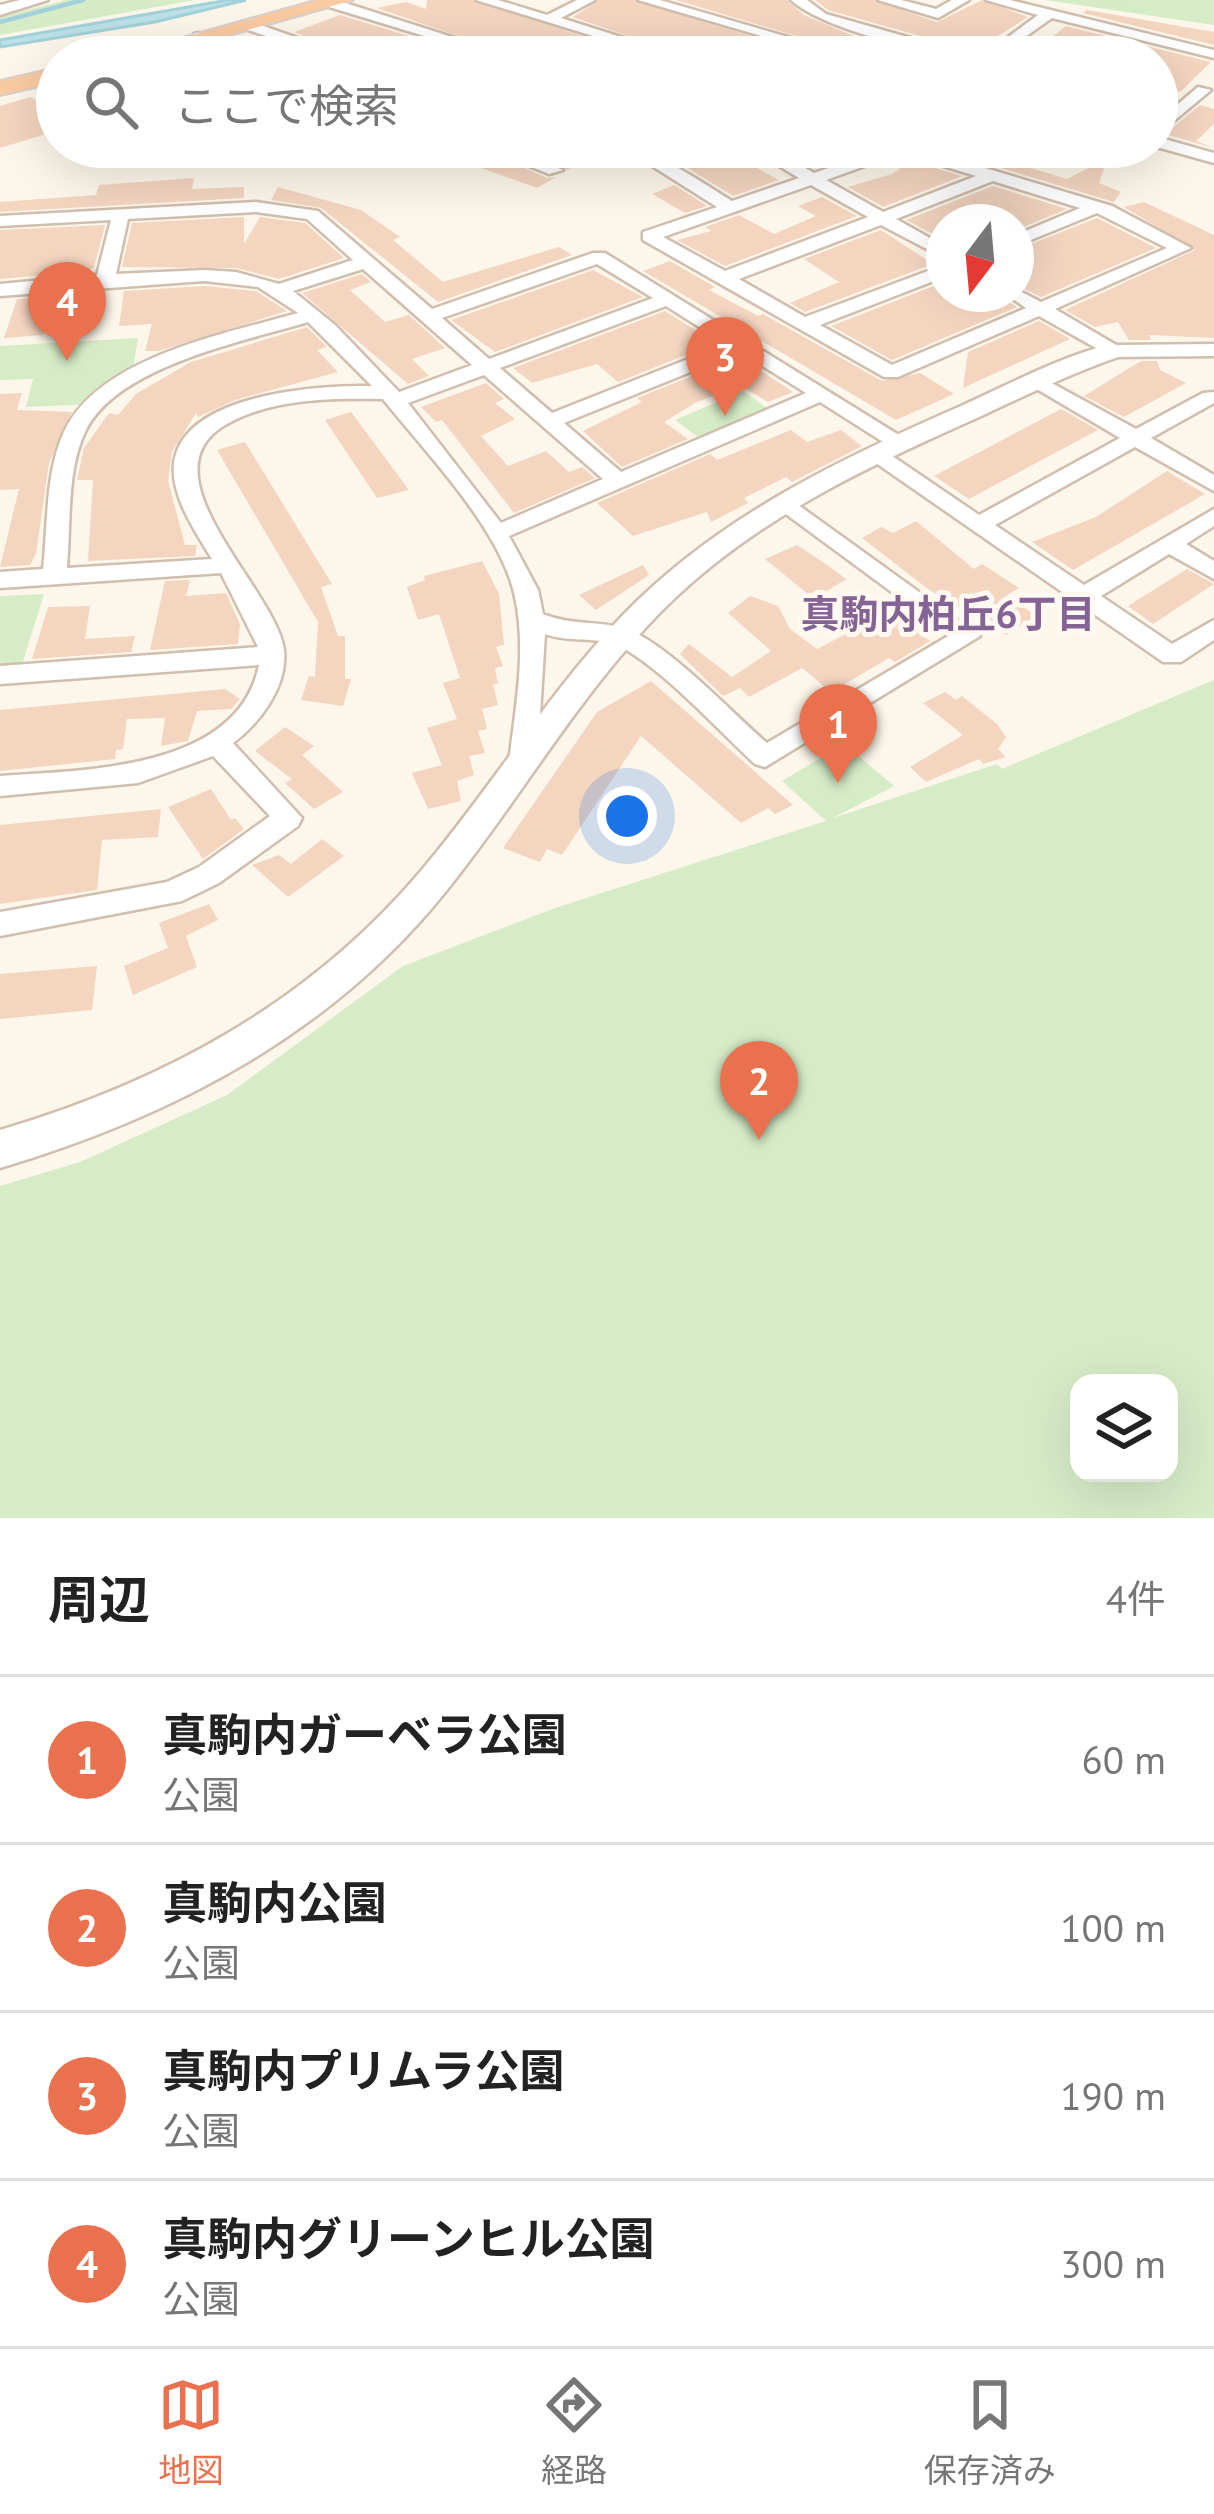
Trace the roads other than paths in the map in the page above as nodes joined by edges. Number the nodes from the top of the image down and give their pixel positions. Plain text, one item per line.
1 (37, 0) edge
2 (483, 0) edge
3 (588, 0) edge
4 (645, 0) edge
5 (704, 0) edge
6 (798, 0) edge
7 (885, 0) edge
8 (962, 0) edge
9 (993, 0) edge
10 (337, 2) edge
11 (0, 10) edge
12 (684, 10) junction
13 (938, 14) junction
14 (1049, 14) junction
15 (549, 19) junction
16 (248, 25) junction
17 (207, 36) edge
18 (281, 36) edge
19 (443, 36) edge
20 (606, 36) edge
21 (776, 36) edge
22 (892, 36) edge
23 (902, 36) edge
24 (1018, 36) edge
25 (1116, 36) edge
26 (1178, 49) edge
27 (1214, 55) edge
28 (36, 80) edge
29 (1210, 87) edge
30 (0, 88) edge
31 (1178, 113) edge
32 (1178, 148) edge
33 (1214, 158) edge
34 (549, 168) edge
35 (665, 168) edge
36 (793, 168) edge
37 (842, 168) edge
38 (967, 168) edge
39 (555, 170) dead end
40 (992, 176) junction
41 (812, 179) junction
42 (1096, 207) junction
43 (731, 208) junction
44 (121, 214) junction
45 (882, 219) junction
46 (0, 221) edge
47 (1034, 233) edge
48 (926, 243) edge
49 (370, 261) junction
50 (926, 278) edge
51 (722, 279) junction
52 (104, 284) junction
53 (281, 289) junction
54 (0, 290) edge
55 (668, 299) junction
56 (1034, 305) edge
57 (1040, 309) junction
58 (311, 315) junction
59 (430, 316) junction
60 (801, 325) junction
61 (741, 345) junction
62 (1214, 350) edge
63 (1112, 351) junction
64 (486, 367) junction
65 (1037, 381) junction
66 (823, 394) junction
67 (390, 397) junction
68 (1210, 397) dead end
69 (549, 421) junction
70 (1135, 438) junction
71 (886, 448) junction
72 (618, 481) junction
73 (1214, 484) edge
74 (783, 501) junction
75 (1214, 516) edge
76 (980, 524) junction
77 (499, 532) junction
78 (1169, 544) junction
79 (230, 565) junction
80 (1214, 571) edge
81 (54, 576) junction
82 (0, 580) edge
83 (1086, 595) junction
84 (530, 618) junction
85 (1214, 628) edge
86 (621, 636) junction
87 (271, 655) junction
88 (0, 675) edge
89 (216, 742) junction
90 (523, 763) junction
91 (0, 787) edge
92 (0, 924) edge
93 (0, 1149) edge

1 - 11 street
2 - 15 street
3 - 15 street
4 - 12 street
5 - 12 street
6 - 22 street
7 - 13 street
8 - 13 street
9 - 14 street
10 - 16 highway
10 - 19 street
12 - 21 street
13 - 23 street
14 - 24 street
14 - 25 street
15 - 20 street
16 - 17 highway
16 - 18 street
26 - 27 street
28 - 30 highway
29 - 31 street
32 - 33 street
34 - 39 street
35 - 43 street
36 - 41 street
37 - 41 street
38 - 40 street
40 - 42 street
40 - 45 street
41 - 43 street
41 - 45 street
42 - 47 street
42 - 57 street
43 - 51 street
44 - 46 street
44 - 49 street
44 - 52 street
45 - 48 street
45 - 51 street
49 - 53 street
49 - 59 street
50 - 60 street
51 - 60 street
52 - 53 street
52 - 54 street
53 - 58 street
55 - 59 street
55 - 61 street
55 - 64 street
56 - 57 street
57 - 60 street
57 - 63 street
58 - 67 street
58 - 81 street
59 - 64 street
61 - 66 street
61 - 69 street
62 - 63 street
63 - 65 street
64 - 67 street
64 - 69 street
65 - 70 street
65 - 71 street
66 - 71 street
66 - 72 street
67 - 77 street
67 - 79 street
68 - 70 street
69 - 72 street
70 - 73 street
70 - 76 street
71 - 74 street
71 - 76 street
72 - 77 street
74 - 86 street
74 - 86 street
75 - 78 street
76 - 83 street
77 - 84 street
78 - 80 street
78 - 83 street
79 - 81 street
79 - 87 street
81 - 82 street
83 - 85 street
84 - 86 street
84 - 90 street
86 - 90 street
87 - 88 street
87 - 89 street
89 - 91 street
89 - 92 street
90 - 93 street

